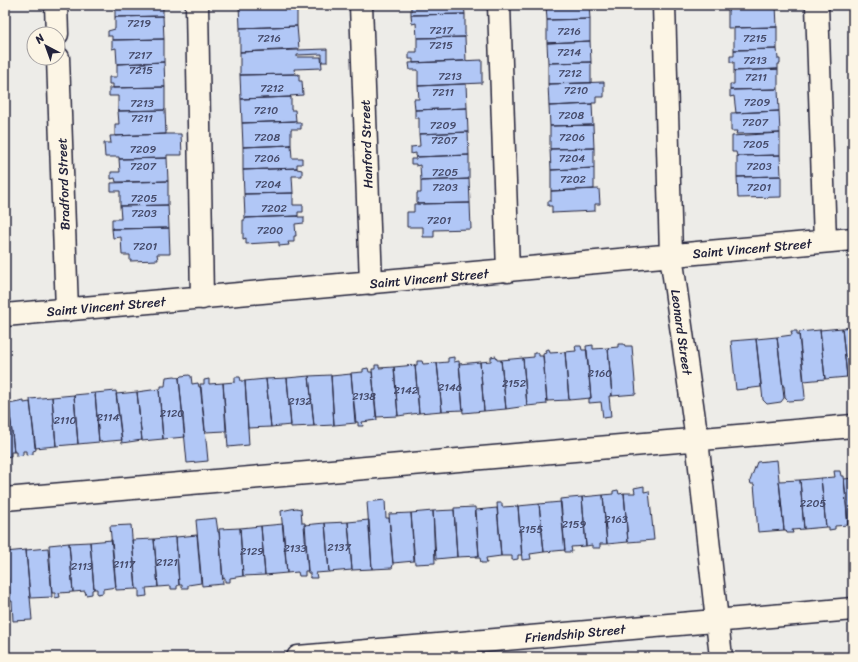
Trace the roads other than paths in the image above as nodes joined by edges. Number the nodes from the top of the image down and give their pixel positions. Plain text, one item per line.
1 (56, 5) edge
2 (197, 5) edge
3 (361, 5) edge
4 (500, 5) edge
5 (664, 5) edge
6 (817, 5) edge
7 (57, 26) edge
8 (58, 66) edge
9 (853, 239) edge
10 (825, 241) junction
11 (671, 255) junction
12 (508, 271) junction
13 (371, 283) junction
14 (202, 298) junction
15 (67, 310) junction
16 (5, 315) edge
17 (853, 426) edge
18 (697, 440) junction
19 (5, 499) edge
20 (853, 609) edge
21 (716, 620) junction
22 (298, 657) edge
23 (721, 657) edge

1 - 7 street
2 - 14 street
3 - 13 street, Hanford Street
4 - 12 street
5 - 11 street, Leonard Street
6 - 10 street
8 - 15 street, Bradford Street
9 - 10 street, Saint Vincent Street
10 - 11 street, Saint Vincent Street
11 - 12 street, Saint Vincent Street
11 - 18 street, Leonard Street
12 - 13 street, Saint Vincent Street
13 - 14 street, Saint Vincent Street
14 - 15 street, Saint Vincent Street
15 - 16 street, Saint Vincent Street
17 - 18 street
18 - 19 street
18 - 21 street, Leonard Street
20 - 21 street, Friendship Street
21 - 22 street, Friendship Street
21 - 23 street, Leonard Street

